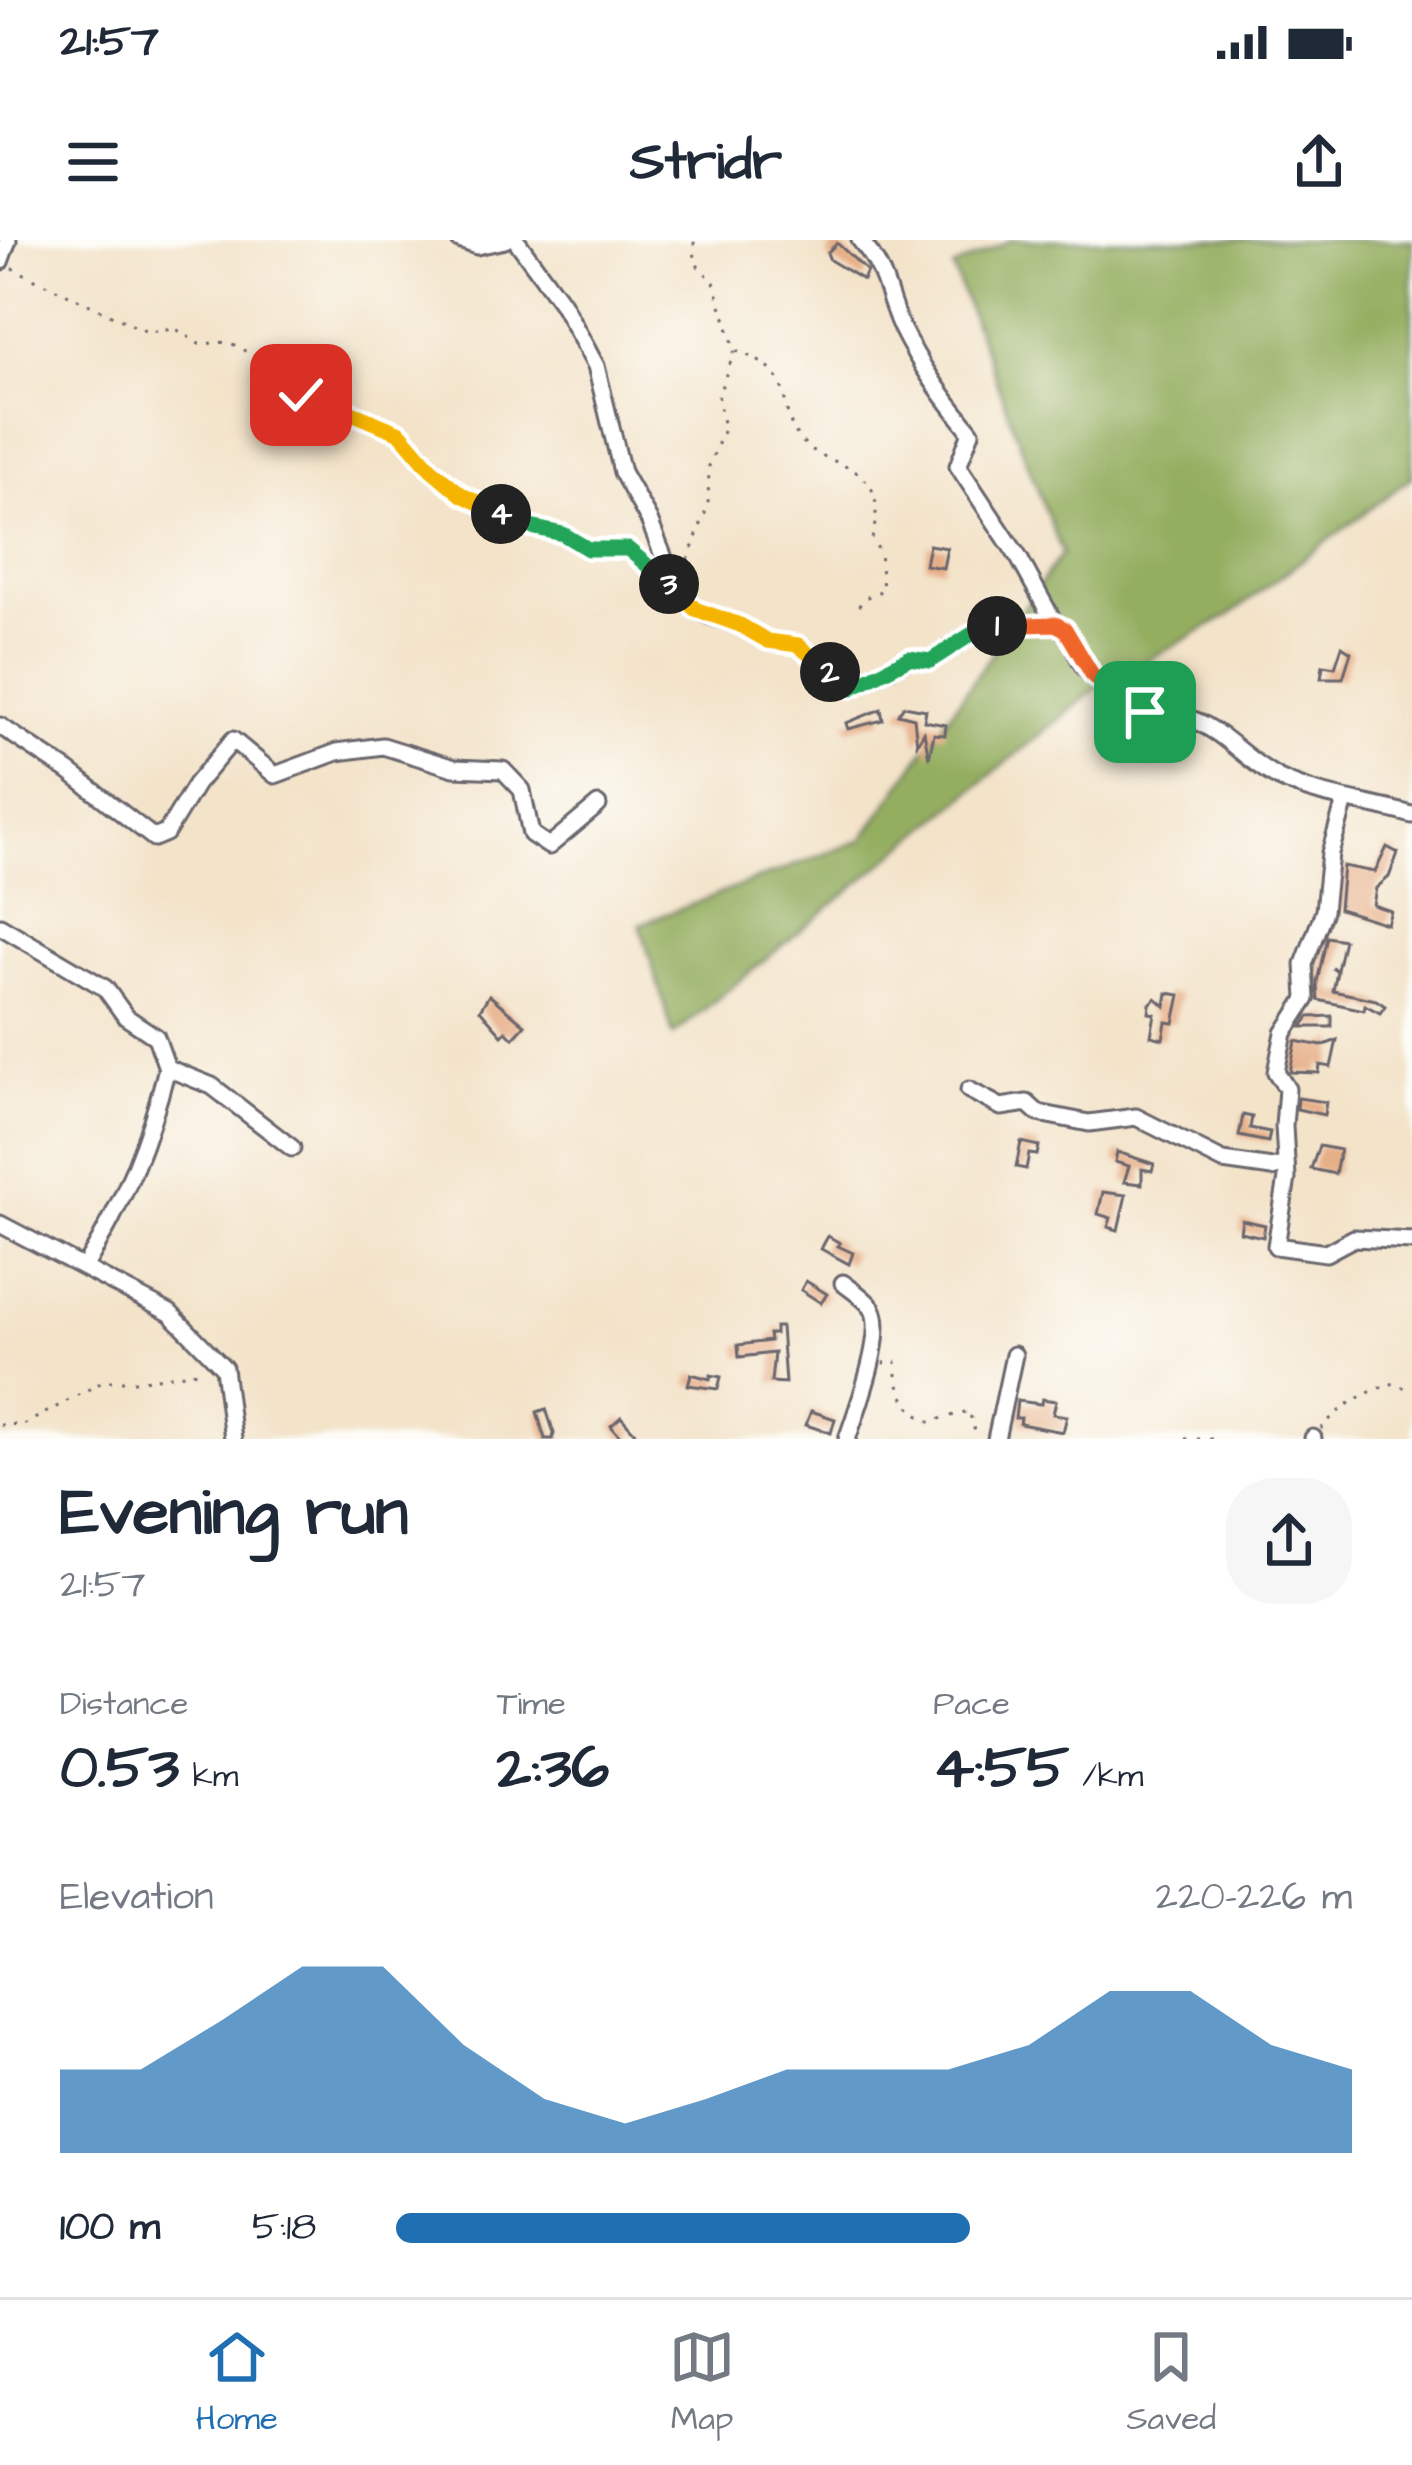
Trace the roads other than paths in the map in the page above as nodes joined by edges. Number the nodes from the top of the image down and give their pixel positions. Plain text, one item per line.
1 (8, 240) edge
2 (459, 240) edge
3 (505, 240) edge
4 (516, 240) edge
5 (860, 240) edge
6 (875, 248) edge
7 (0, 262) edge
8 (1055, 624) junction
9 (0, 726) edge
10 (1346, 801) junction
11 (598, 805) dead end
12 (1412, 815) edge
13 (0, 926) edge
14 (167, 1068) junction
15 (969, 1090) dead end
16 (292, 1148) dead end
17 (1286, 1164) junction
18 (0, 1224) edge
19 (1412, 1241) edge
20 (86, 1267) junction
21 (843, 1282) dead end
22 (1013, 1354) dead end
23 (233, 1439) edge
24 (847, 1439) edge
25 (996, 1439) edge

1 - 7 street
2 - 3 street
4 - 8 street
5 - 6 street
6 - 8 street
8 - 10 street
9 - 11 street
10 - 12 street
10 - 17 street
13 - 14 street
14 - 16 street
14 - 20 street
15 - 17 street
17 - 19 street
18 - 20 street
20 - 23 street
21 - 24 street
22 - 25 street

